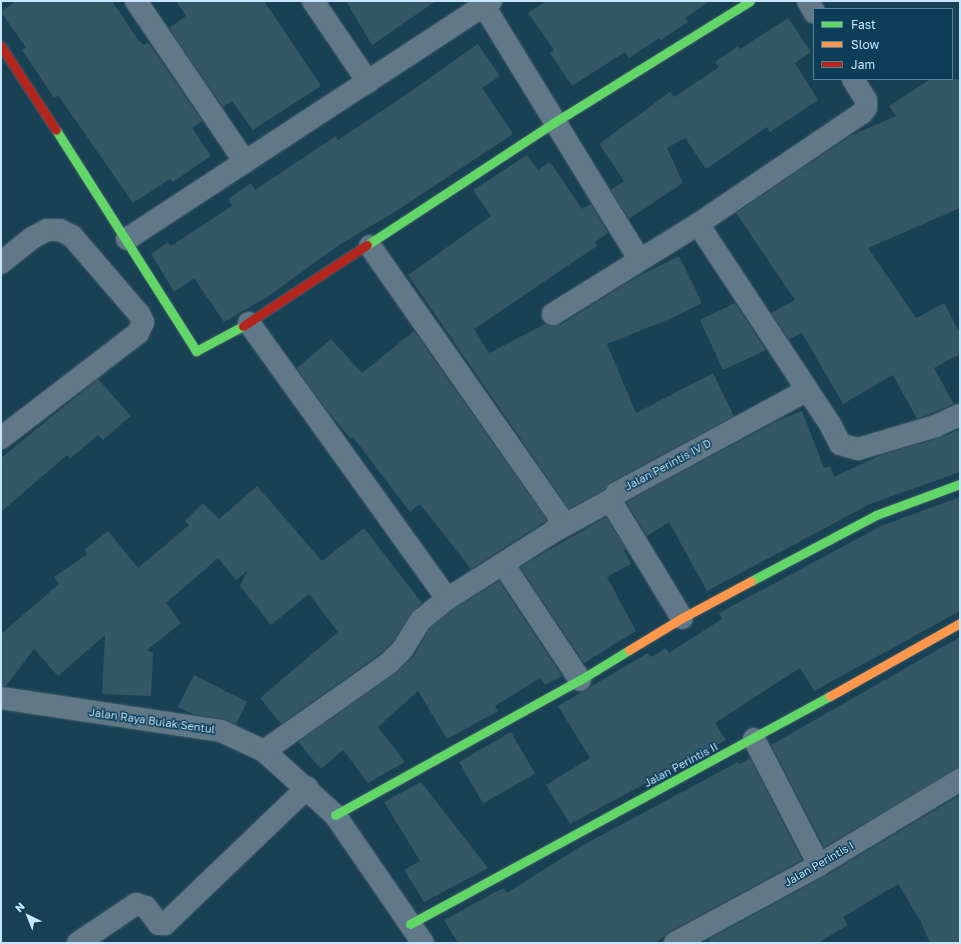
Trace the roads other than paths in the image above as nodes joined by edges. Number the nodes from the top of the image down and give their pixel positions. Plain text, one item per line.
1 (136, 1) edge
2 (313, 1) edge
3 (750, 1) edge
4 (808, 1) edge
5 (485, 2) edge
6 (813, 10) edge
7 (1, 46) edge
8 (854, 80) edge
9 (368, 82) junction
10 (554, 122) junction
11 (245, 162) junction
12 (698, 224) junction
13 (127, 239) junction
14 (370, 246) junction
15 (638, 259) junction
16 (1, 263) edge
17 (553, 314) dead end
18 (249, 322) junction
19 (806, 391) junction
20 (960, 415) edge
21 (1, 438) edge
22 (960, 484) edge
23 (613, 499) junction
24 (554, 532) junction
25 (503, 564) junction
26 (447, 599) junction
27 (682, 618) junction
28 (960, 623) edge
29 (580, 680) junction
30 (1, 698) edge
31 (754, 739) junction
32 (264, 751) junction
33 (960, 780) edge
34 (307, 788) junction
35 (335, 814) junction
36 (819, 864) junction
37 (410, 924) junction
38 (78, 943) edge
39 (423, 943) edge
40 (676, 943) edge

1 - 11 street
2 - 9 street
3 - 10 street
4 - 6 street
5 - 9 street
5 - 10 street
7 - 13 street
8 - 12 street
9 - 11 street
10 - 14 street
10 - 15 street
11 - 13 street
12 - 15 street
12 - 19 street
13 - 18 street
14 - 18 street
14 - 24 street
15 - 17 street
16 - 21 street
18 - 26 street
19 - 20 street
19 - 23 street, Jalan Perintis IV D
22 - 27 street
23 - 24 street
23 - 27 street, Jalan Perintis IV D
24 - 25 street
25 - 26 street
25 - 29 street
26 - 32 street
27 - 29 street
28 - 31 street, Jalan Perintis II
29 - 35 street
30 - 32 street, Jalan Raya Bulak Sentul
31 - 36 street
31 - 37 street, Jalan Perintis II
32 - 34 street, Jalan Raya Bulak Sentul
33 - 36 street, Jalan Perintis I
34 - 35 street, Jalan Raya Bulak Sentul
34 - 38 street
35 - 37 street, Jalan Raya Bulak Sentul
36 - 40 street, Jalan Perintis I
37 - 39 street, Jalan Raya Bulak Sentul

